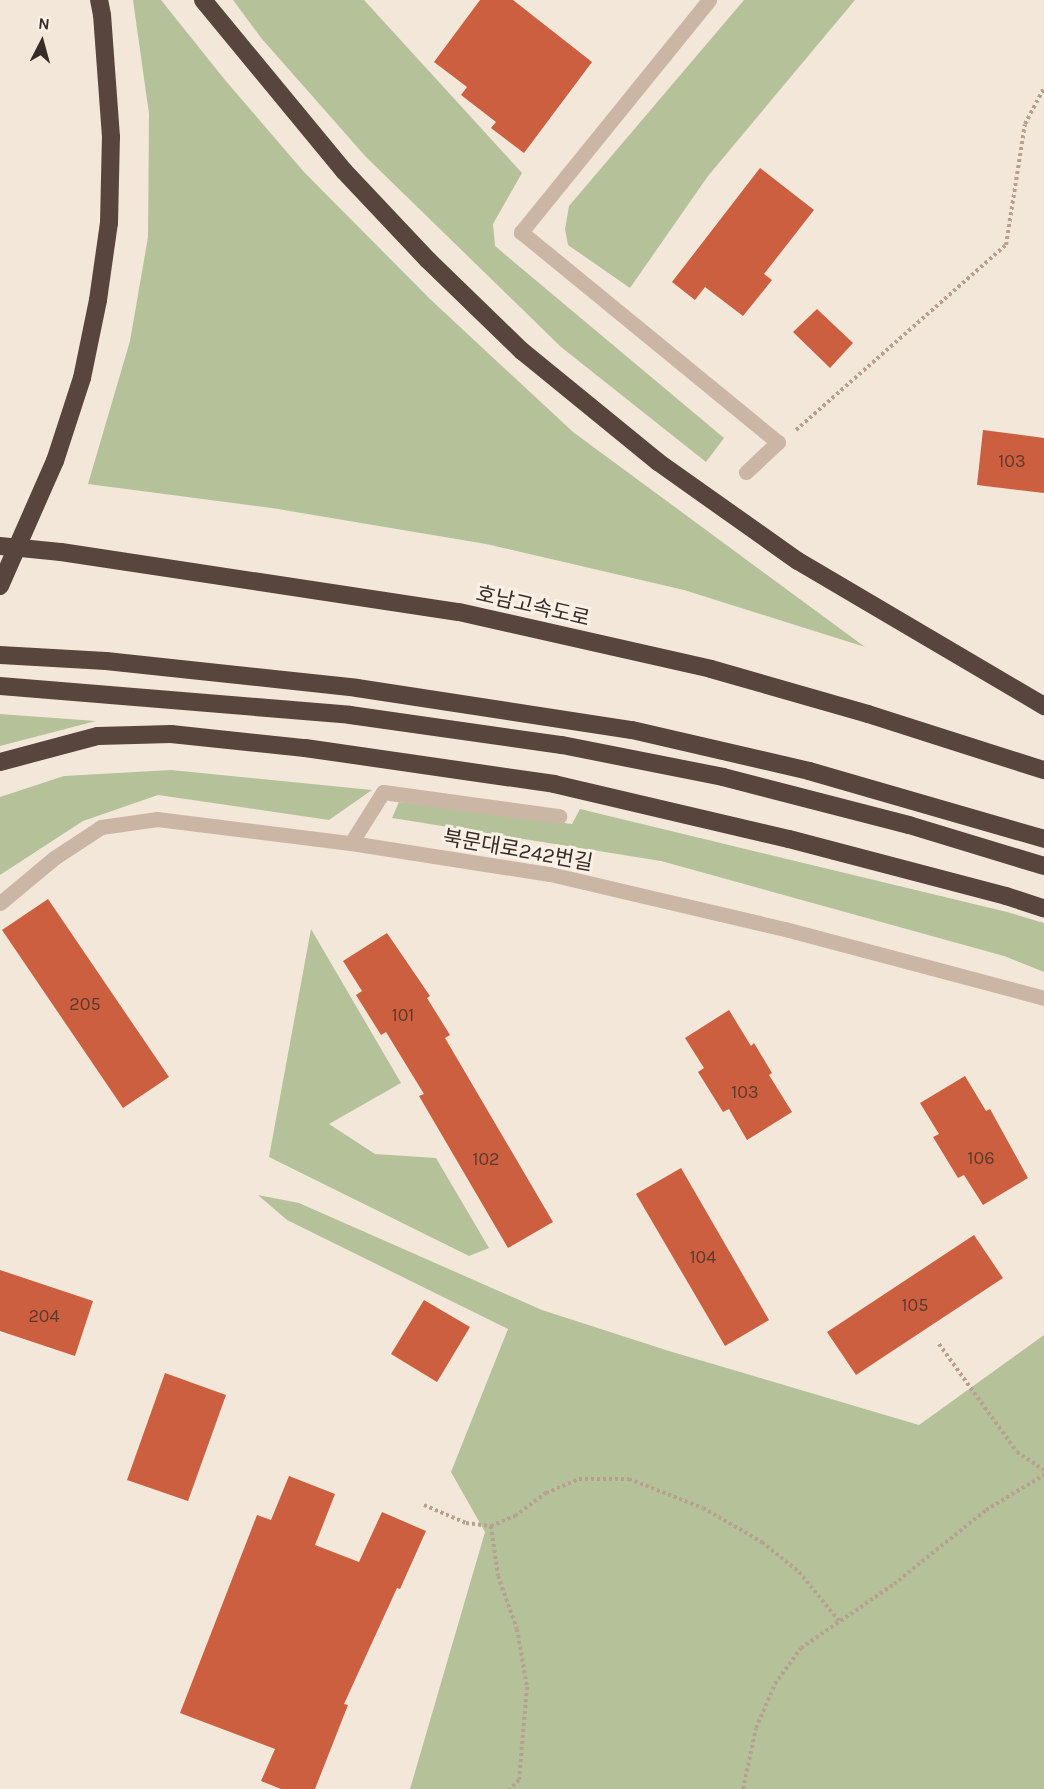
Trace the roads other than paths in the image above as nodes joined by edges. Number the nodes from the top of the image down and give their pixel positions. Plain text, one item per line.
1 (99, 0) edge
2 (203, 0) edge
3 (709, 0) edge
4 (746, 472) dead end
5 (0, 546) edge
6 (0, 586) edge
7 (0, 655) edge
8 (0, 686) edge
9 (1044, 706) edge
10 (0, 762) edge
11 (1044, 770) edge
12 (559, 816) dead end
13 (1044, 839) edge
14 (351, 843) junction
15 (1044, 866) edge
16 (0, 903) edge
17 (1044, 908) edge
18 (1044, 998) edge

1 - 6 highway
2 - 9 highway
3 - 4 street
5 - 11 highway, 호남고속도로
7 - 13 highway
8 - 15 highway
10 - 17 highway
12 - 14 street
14 - 16 street, 북문대로242번길
14 - 18 street, 북문대로242번길

